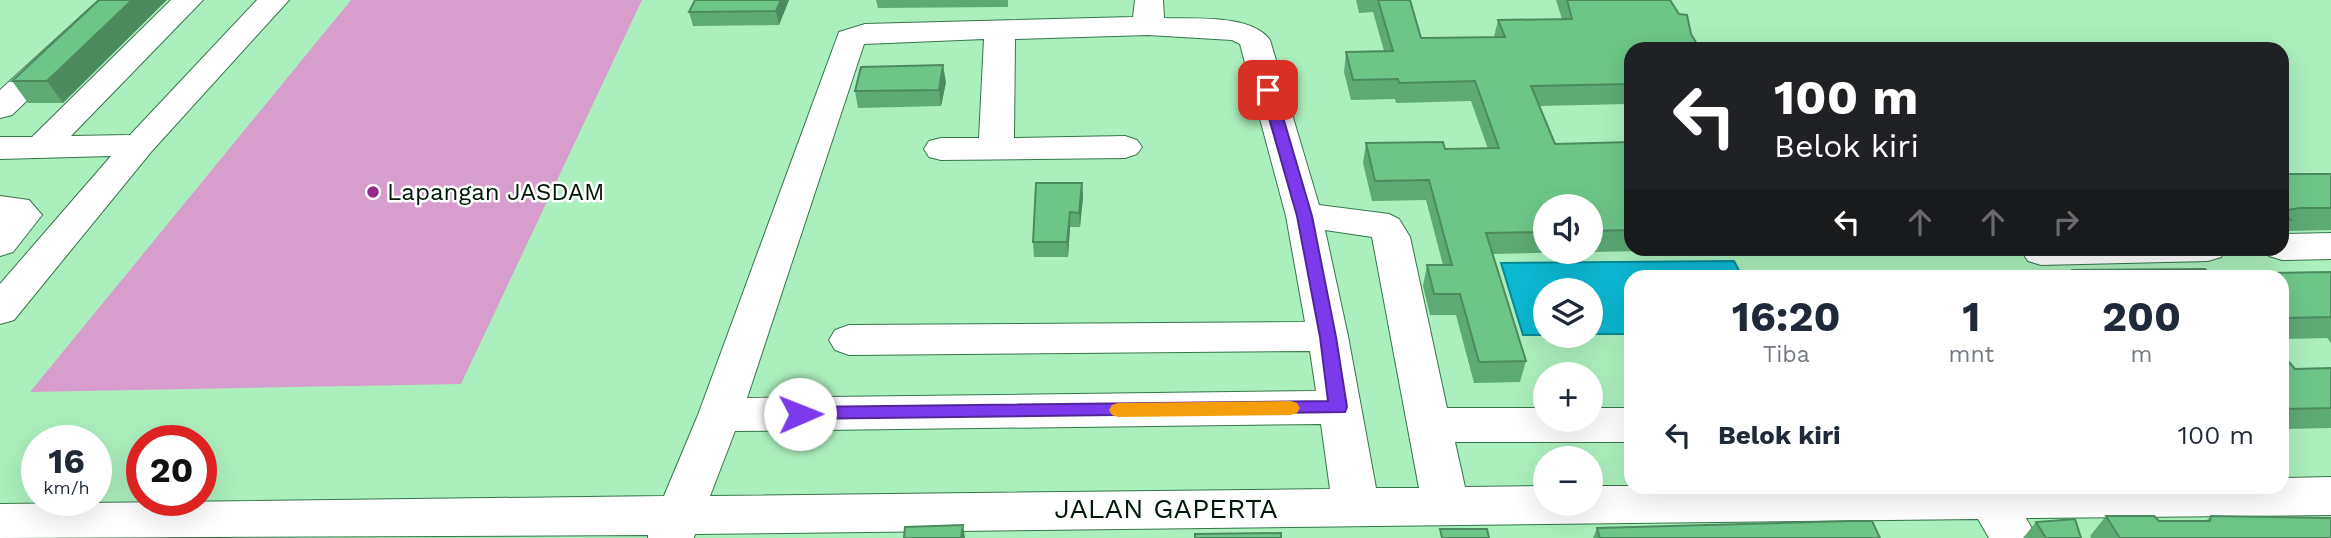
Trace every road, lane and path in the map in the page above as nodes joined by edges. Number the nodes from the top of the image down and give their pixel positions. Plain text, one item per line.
1 (116, 0) edge
2 (188, 0) edge
3 (274, 0) edge
4 (1149, 13) edge
5 (1000, 30) junction
6 (0, 108) edge
7 (139, 145) junction
8 (1125, 146) dead end
9 (41, 147) junction
10 (0, 148) edge
11 (941, 149) dead end
12 (996, 149) junction
13 (0, 208) edge
14 (1304, 216) junction
15 (0, 243) edge
16 (2331, 246) edge
17 (2289, 247) edge
18 (0, 310) edge
19 (1328, 337) junction
20 (849, 340) dead end
21 (1338, 407) junction
22 (720, 415) junction
23 (1430, 425) junction
24 (1624, 425) edge
25 (2331, 496) edge
26 (2141, 499) junction
27 (1356, 506) junction
28 (1470, 517) edge
29 (2003, 519) edge
30 (1697, 520) edge
31 (1857, 521) edge
32 (0, 523) edge
33 (1071, 523) edge
34 (1287, 523) edge
35 (675, 526) edge
36 (393, 528) edge
37 (188, 529) edge
38 (308, 529) edge
39 (75, 530) edge
40 (2168, 538) edge

1 - 6 street
2 - 9 street
3 - 7 street
4 - 5 street
4 - 14 street
5 - 12 street
5 - 22 street
7 - 9 street
7 - 18 street
8 - 12 street
9 - 10 street
11 - 12 street
13 - 15 street
14 - 19 street
14 - 23 street
16 - 17 street
19 - 20 street
19 - 21 street
21 - 22 street
21 - 27 street
22 - 35 street
23 - 24 street
23 - 28 street
25 - 26 street, JALAN GAPERTA
26 - 29 street, JALAN GAPERTA
26 - 40 street
27 - 28 street, JALAN GAPERTA
27 - 34 street, JALAN GAPERTA
28 - 30 street, JALAN GAPERTA
29 - 31 street, JALAN GAPERTA
30 - 31 street, JALAN GAPERTA
32 - 39 street, JALAN GAPERTA
33 - 34 street, JALAN GAPERTA
33 - 35 street, JALAN GAPERTA
35 - 36 street, JALAN GAPERTA
36 - 38 street, JALAN GAPERTA
37 - 38 street, JALAN GAPERTA
37 - 39 street, JALAN GAPERTA

